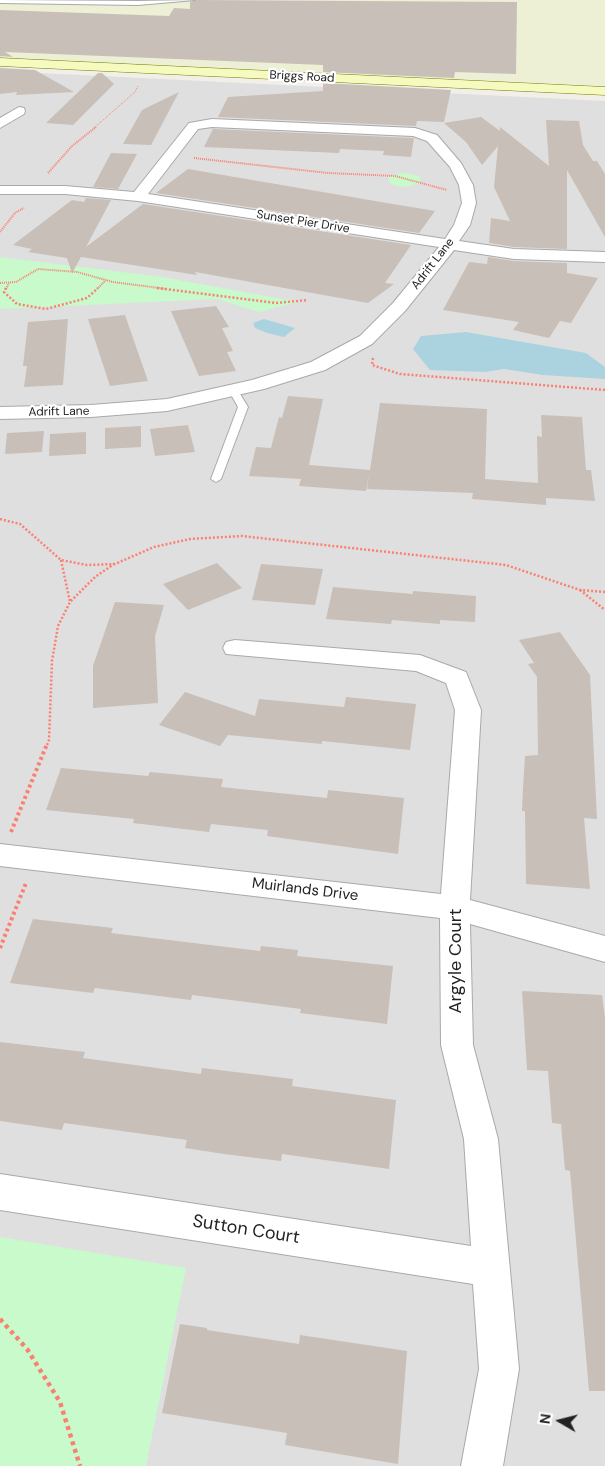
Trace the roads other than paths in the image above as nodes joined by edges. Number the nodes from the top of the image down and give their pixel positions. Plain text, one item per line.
1 (192, 0) edge
2 (0, 1) edge
3 (0, 62) edge
4 (605, 91) edge
5 (19, 111) dead end
6 (0, 124) edge
7 (0, 190) edge
8 (138, 197) junction
9 (449, 245) junction
10 (605, 258) edge
11 (234, 390) junction
12 (0, 413) edge
13 (216, 479) dead end
14 (235, 648) dead end
15 (1, 855) edge
16 (455, 908) junction
17 (605, 949) edge
18 (0, 1192) edge
19 (491, 1268) junction
20 (482, 1466) edge

1 - 2 lane
3 - 4 main road, Briggs Road
5 - 6 street
7 - 8 street, Sunset Pier Drive
8 - 9 street, Sunset Pier Drive
8 - 9 street, Adrift Lane
9 - 10 street, Sunset Pier Drive
9 - 11 street, Adrift Lane
11 - 12 street, Adrift Lane
11 - 13 lane
14 - 16 street, Argyle Court
15 - 16 street, Muirlands Drive
16 - 17 street, Muirlands Drive
16 - 19 street, Argyle Court
18 - 19 street, Sutton Court
19 - 20 street, Argyle Court

